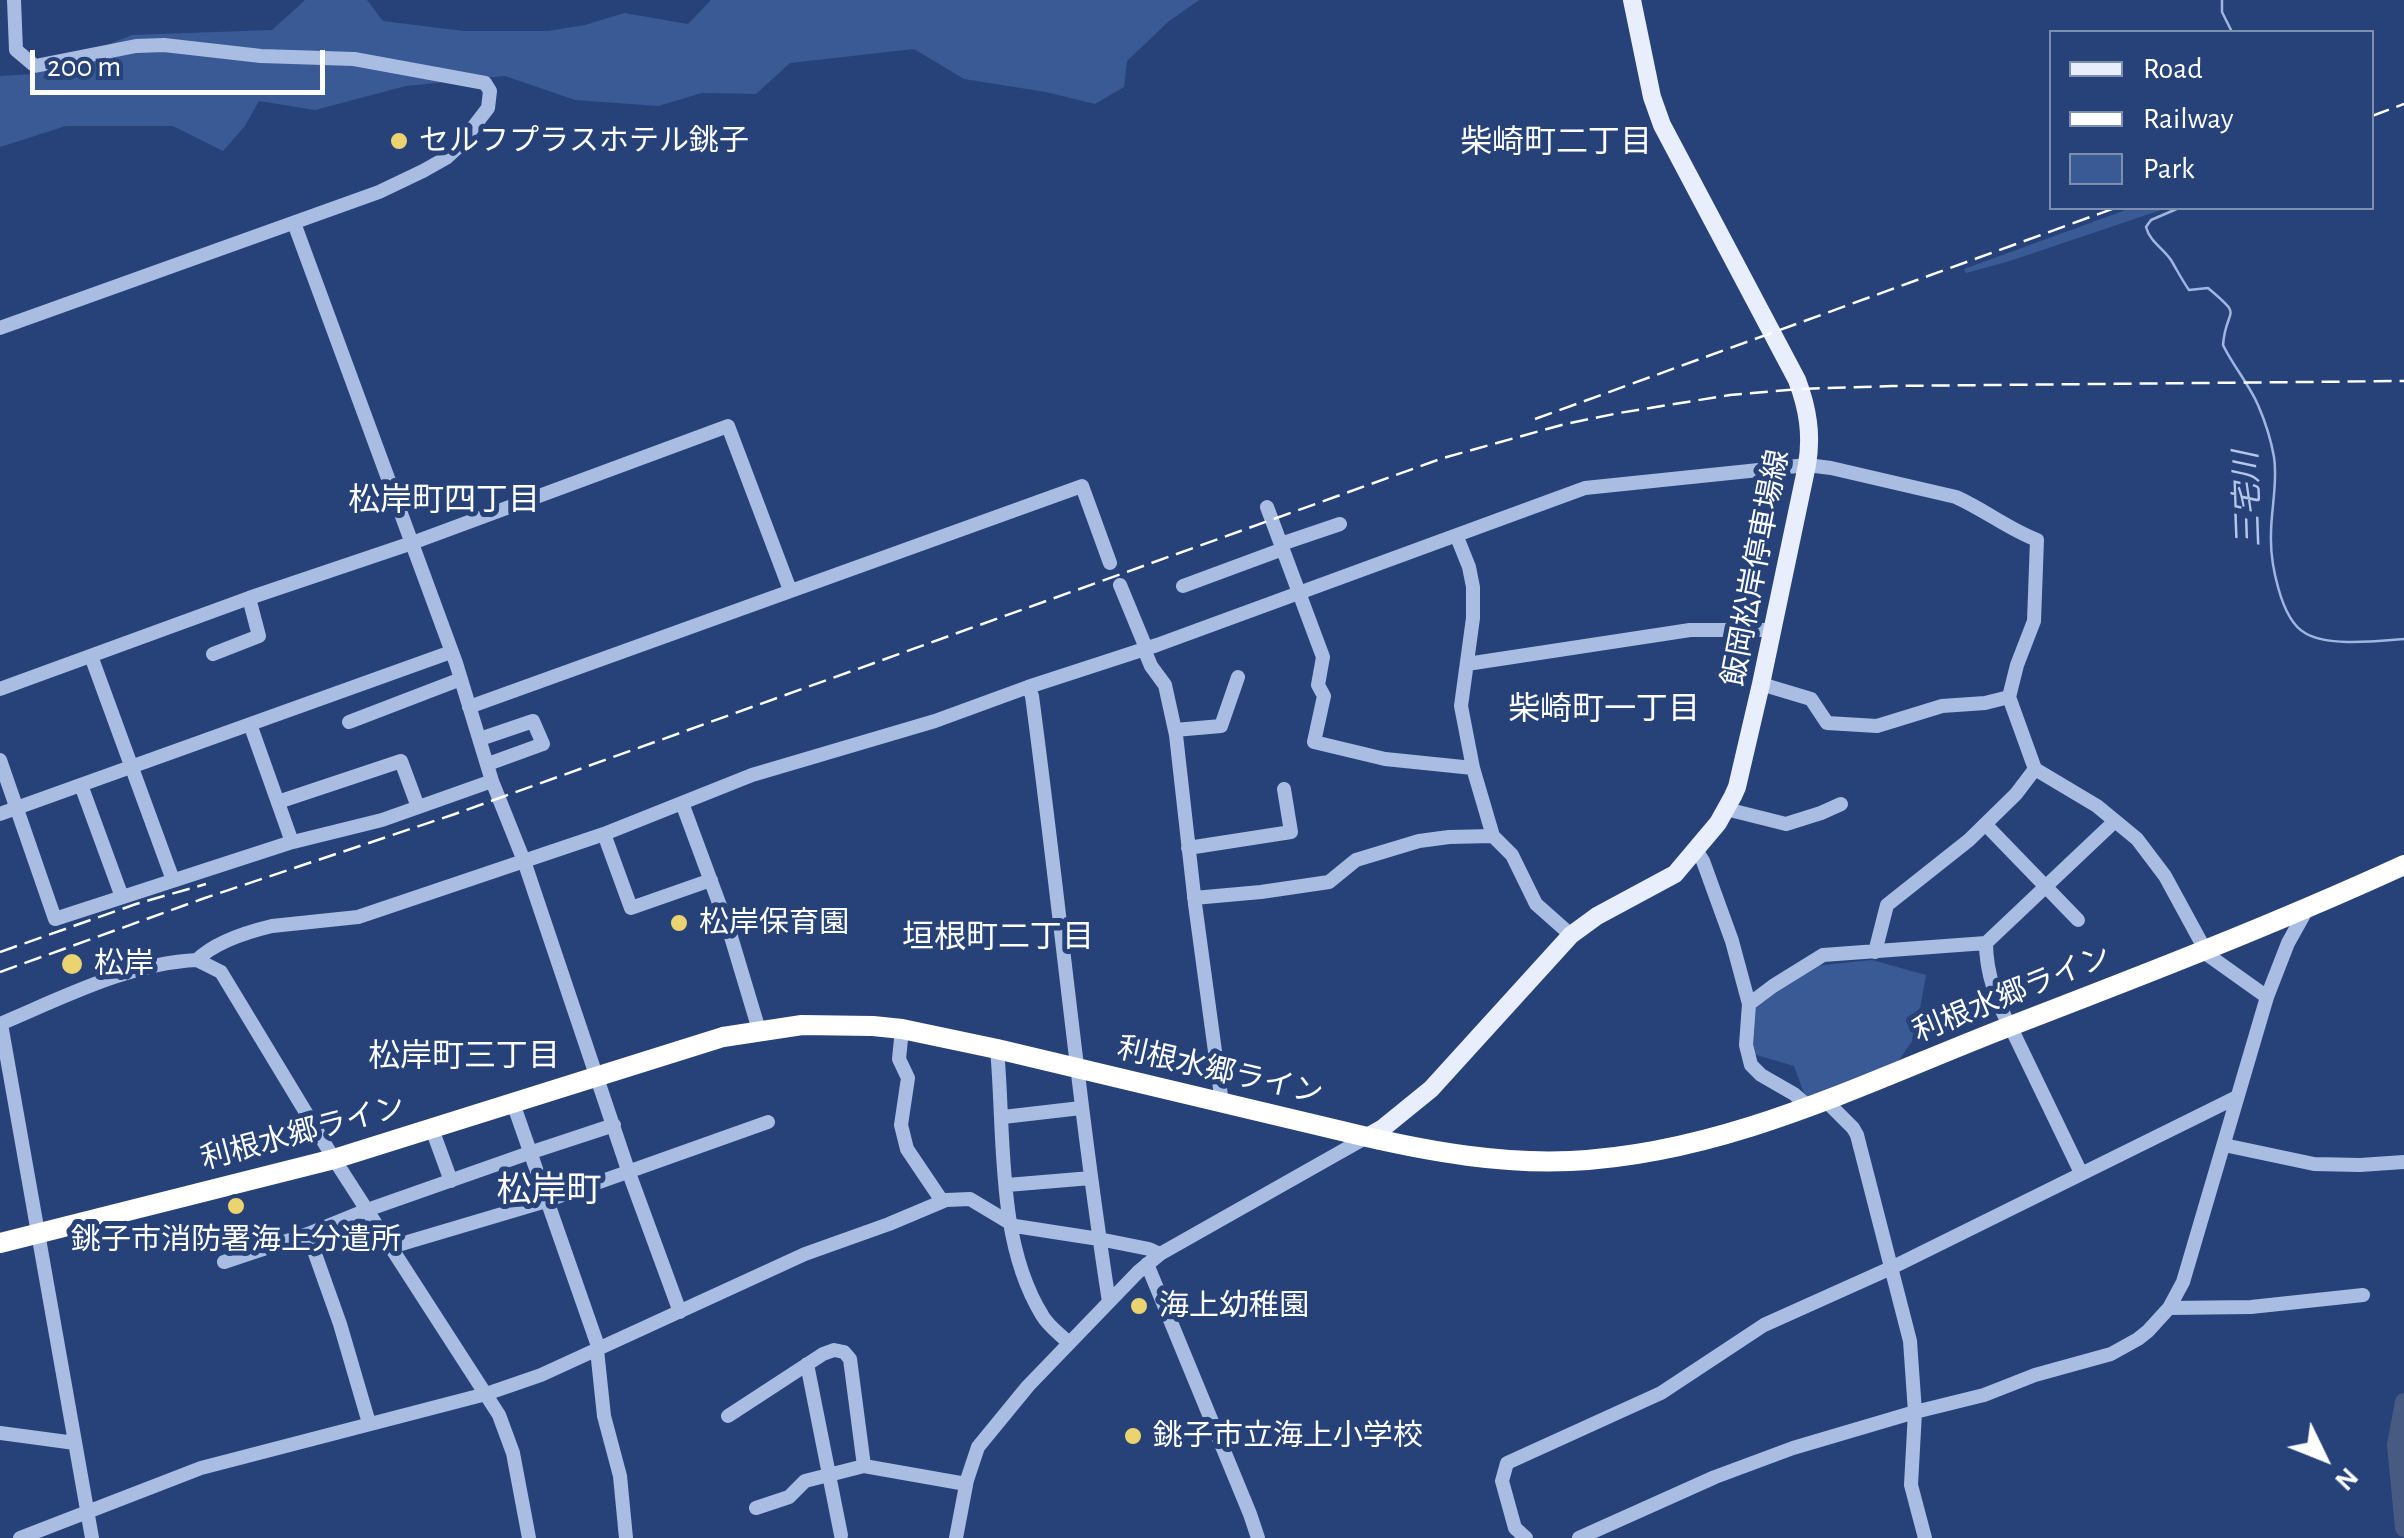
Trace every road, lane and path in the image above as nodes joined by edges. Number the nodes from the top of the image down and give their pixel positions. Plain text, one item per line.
1 (14, 0) edge
2 (1632, 0) edge
3 (294, 224) junction
4 (0, 328) edge
5 (1807, 466) junction
6 (1267, 507) dead end
7 (1340, 524) dead end
8 (1457, 537) junction
9 (412, 544) junction
10 (1282, 547) junction
11 (1110, 563) dead end
12 (1120, 585) dead end
13 (1182, 586) dead end
14 (790, 590) junction
15 (1300, 594) junction
16 (249, 598) junction
17 (1773, 630) junction
18 (1145, 648) junction
19 (451, 652) junction
20 (213, 654) dead end
21 (91, 656) junction
22 (1467, 664) junction
23 (1238, 677) dead end
24 (461, 680) junction
25 (1761, 684) junction
26 (1028, 687) junction
27 (0, 690) edge
28 (2009, 697) junction
29 (469, 707) junction
30 (349, 722) dead end
31 (250, 724) junction
32 (1174, 730) junction
33 (480, 739) junction
34 (0, 760) edge
35 (488, 764) junction
36 (131, 766) junction
37 (1473, 768) junction
38 (2035, 769) junction
39 (492, 781) junction
40 (80, 785) junction
41 (1284, 789) dead end
42 (278, 802) junction
43 (682, 803) junction
44 (1840, 804) dead end
45 (18, 807) junction
46 (418, 807) junction
47 (1726, 810) junction
48 (0, 814) edge
49 (2115, 821) junction
50 (1986, 824) junction
51 (604, 834) junction
52 (1493, 836) junction
53 (292, 842) junction
54 (1188, 848) junction
55 (1696, 850) junction
56 (524, 861) junction
57 (2404, 865) edge
58 (174, 880) junction
59 (711, 880) junction
60 (2046, 886) junction
61 (122, 897) junction
62 (1194, 898) junction
63 (2307, 909) junction
64 (2078, 920) dead end
65 (1571, 935) junction
66 (1986, 943) junction
67 (2204, 950) junction
68 (1875, 952) junction
69 (197, 960) junction
70 (2267, 997) junction
71 (1749, 1004) junction
72 (0, 1024) edge
73 (2009, 1026) junction
74 (902, 1029) junction
75 (759, 1030) junction
76 (997, 1049) junction
77 (1076, 1068) junction
78 (598, 1076) junction
79 (2236, 1097) junction
80 (513, 1103) junction
81 (1222, 1103) junction
82 (1818, 1104) junction
83 (1082, 1108) junction
84 (1002, 1117) junction
85 (768, 1122) dead end
86 (614, 1126) junction
87 (432, 1128) junction
88 (1366, 1138) junction
89 (2224, 1144) junction
90 (529, 1153) junction
91 (334, 1159) junction
92 (2404, 1162) edge
93 (629, 1172) junction
94 (2080, 1173) junction
95 (1091, 1178) junction
96 (451, 1181) junction
97 (1007, 1185) junction
98 (546, 1201) junction
99 (942, 1202) junction
100 (367, 1210) junction
101 (1009, 1223) junction
102 (37, 1234) junction
103 (308, 1234) junction
104 (1099, 1239) junction
105 (0, 1243) edge
106 (391, 1247) junction
107 (1160, 1254) junction
108 (224, 1262) dead end
109 (1147, 1264) junction
110 (1891, 1268) junction
111 (2363, 1295) dead end
112 (1109, 1302) junction
113 (2170, 1308) junction
114 (680, 1312) junction
115 (1069, 1343) junction
116 (598, 1349) junction
117 (807, 1364) junction
118 (486, 1394) junction
119 (1915, 1412) junction
120 (728, 1416) dead end
121 (369, 1423) junction
122 (0, 1433) edge
123 (75, 1443) junction
124 (864, 1466) junction
125 (828, 1475) junction
126 (966, 1484) junction
127 (756, 1508) dead end
128 (87, 1513) junction
129 (840, 1535) dead end
130 (20, 1538) edge
131 (92, 1538) edge
132 (528, 1538) edge
133 (626, 1538) edge
134 (956, 1538) edge
135 (1258, 1538) edge
136 (1526, 1538) edge
137 (1578, 1538) edge
138 (1926, 1538) edge

1 - 3 street
2 - 5 main road, 飯岡松岸停車場線
3 - 4 street
3 - 9 street
5 - 8 street
5 - 17 main road, 飯岡松岸停車場線
5 - 28 street
6 - 10 street
7 - 10 street
8 - 15 street
8 - 22 street
9 - 14 street
9 - 16 street
9 - 19 street
10 - 13 street
10 - 15 street
11 - 14 street
12 - 18 street
14 - 29 street
15 - 18 street
15 - 37 street
16 - 20 street
16 - 21 street
17 - 22 street
17 - 25 main road, 飯岡松岸停車場線
18 - 26 street
18 - 32 street
19 - 24 street
19 - 31 street
21 - 27 street
21 - 36 street
22 - 37 street
23 - 32 street
24 - 29 street
24 - 30 street
25 - 28 street
25 - 47 main road, 飯岡松岸停車場線
26 - 43 street
26 - 77 street
28 - 38 street
29 - 33 street
31 - 36 street
31 - 42 street
32 - 54 street
33 - 35 street
33 - 35 street
34 - 45 street
35 - 39 street
36 - 40 street
36 - 58 street
37 - 52 street
38 - 49 street
38 - 50 street
39 - 46 street
39 - 56 street
40 - 45 street
40 - 61 street
41 - 54 street
42 - 46 street
42 - 53 street
43 - 51 street
43 - 59 street
44 - 47 street
45 - 48 street
45 - 61 street
46 - 53 street
47 - 55 main road, 飯岡松岸停車場線
49 - 60 street
49 - 67 street
50 - 60 street
50 - 68 street
51 - 56 street
51 - 59 street
52 - 62 street
52 - 65 street
53 - 58 street
54 - 62 street
55 - 65 main road, 飯岡松岸停車場線
55 - 71 street
56 - 69 street
56 - 78 street
57 - 63 highway, 利根水郷ライン
58 - 61 street
59 - 75 street
60 - 64 street
60 - 66 street
62 - 81 street
63 - 67 highway, 利根水郷ライン
63 - 70 street
65 - 88 main road, 飯岡松岸停車場線
66 - 68 street
66 - 73 street
67 - 70 street
67 - 73 highway, 利根水郷ライン
68 - 71 street
69 - 72 street
69 - 91 street
70 - 79 street
71 - 82 street
72 - 102 street
73 - 82 highway, 利根水郷ライン
73 - 94 street
74 - 75 highway, 利根水郷ライン
74 - 76 highway, 利根水郷ライン
74 - 99 street
75 - 78 highway, 利根水郷ライン
76 - 77 highway, 利根水郷ライン
76 - 84 street
77 - 81 highway, 利根水郷ライン
77 - 83 street
78 - 80 highway, 利根水郷ライン
78 - 86 street
79 - 89 street
79 - 94 street
80 - 87 highway, 利根水郷ライン
80 - 90 street
81 - 88 highway, 利根水郷ライン
82 - 88 highway, 利根水郷ライン
82 - 110 street
83 - 84 street
83 - 95 street
84 - 97 street
85 - 93 street
86 - 90 street
86 - 93 street
87 - 91 highway, 利根水郷ライン
87 - 96 street
88 - 107 street
89 - 92 street
89 - 113 street
90 - 96 street
90 - 98 street
91 - 100 street
91 - 102 highway, 利根水郷ライン
93 - 98 street
93 - 114 street
94 - 110 street
95 - 97 street
95 - 104 street
96 - 100 street
97 - 101 street
98 - 106 street
98 - 116 street
99 - 101 street
99 - 114 street
100 - 103 street
100 - 106 street
101 - 104 street
101 - 115 street
102 - 105 highway, 利根水郷ライン
102 - 123 street
103 - 108 street
103 - 121 street
104 - 107 street
104 - 112 street
106 - 118 street
107 - 109 street
109 - 112 street
109 - 135 street
110 - 119 street
110 - 136 street
111 - 113 street
112 - 115 street
113 - 119 street
114 - 116 street
115 - 126 street
116 - 118 street
116 - 133 street
117 - 120 street
117 - 124 street
117 - 125 street
118 - 121 street
118 - 132 street
119 - 137 street
119 - 138 street
121 - 128 street
122 - 123 street
123 - 128 street
124 - 125 street
124 - 126 street
125 - 127 street
125 - 129 street
126 - 134 street
128 - 130 street
128 - 131 street

